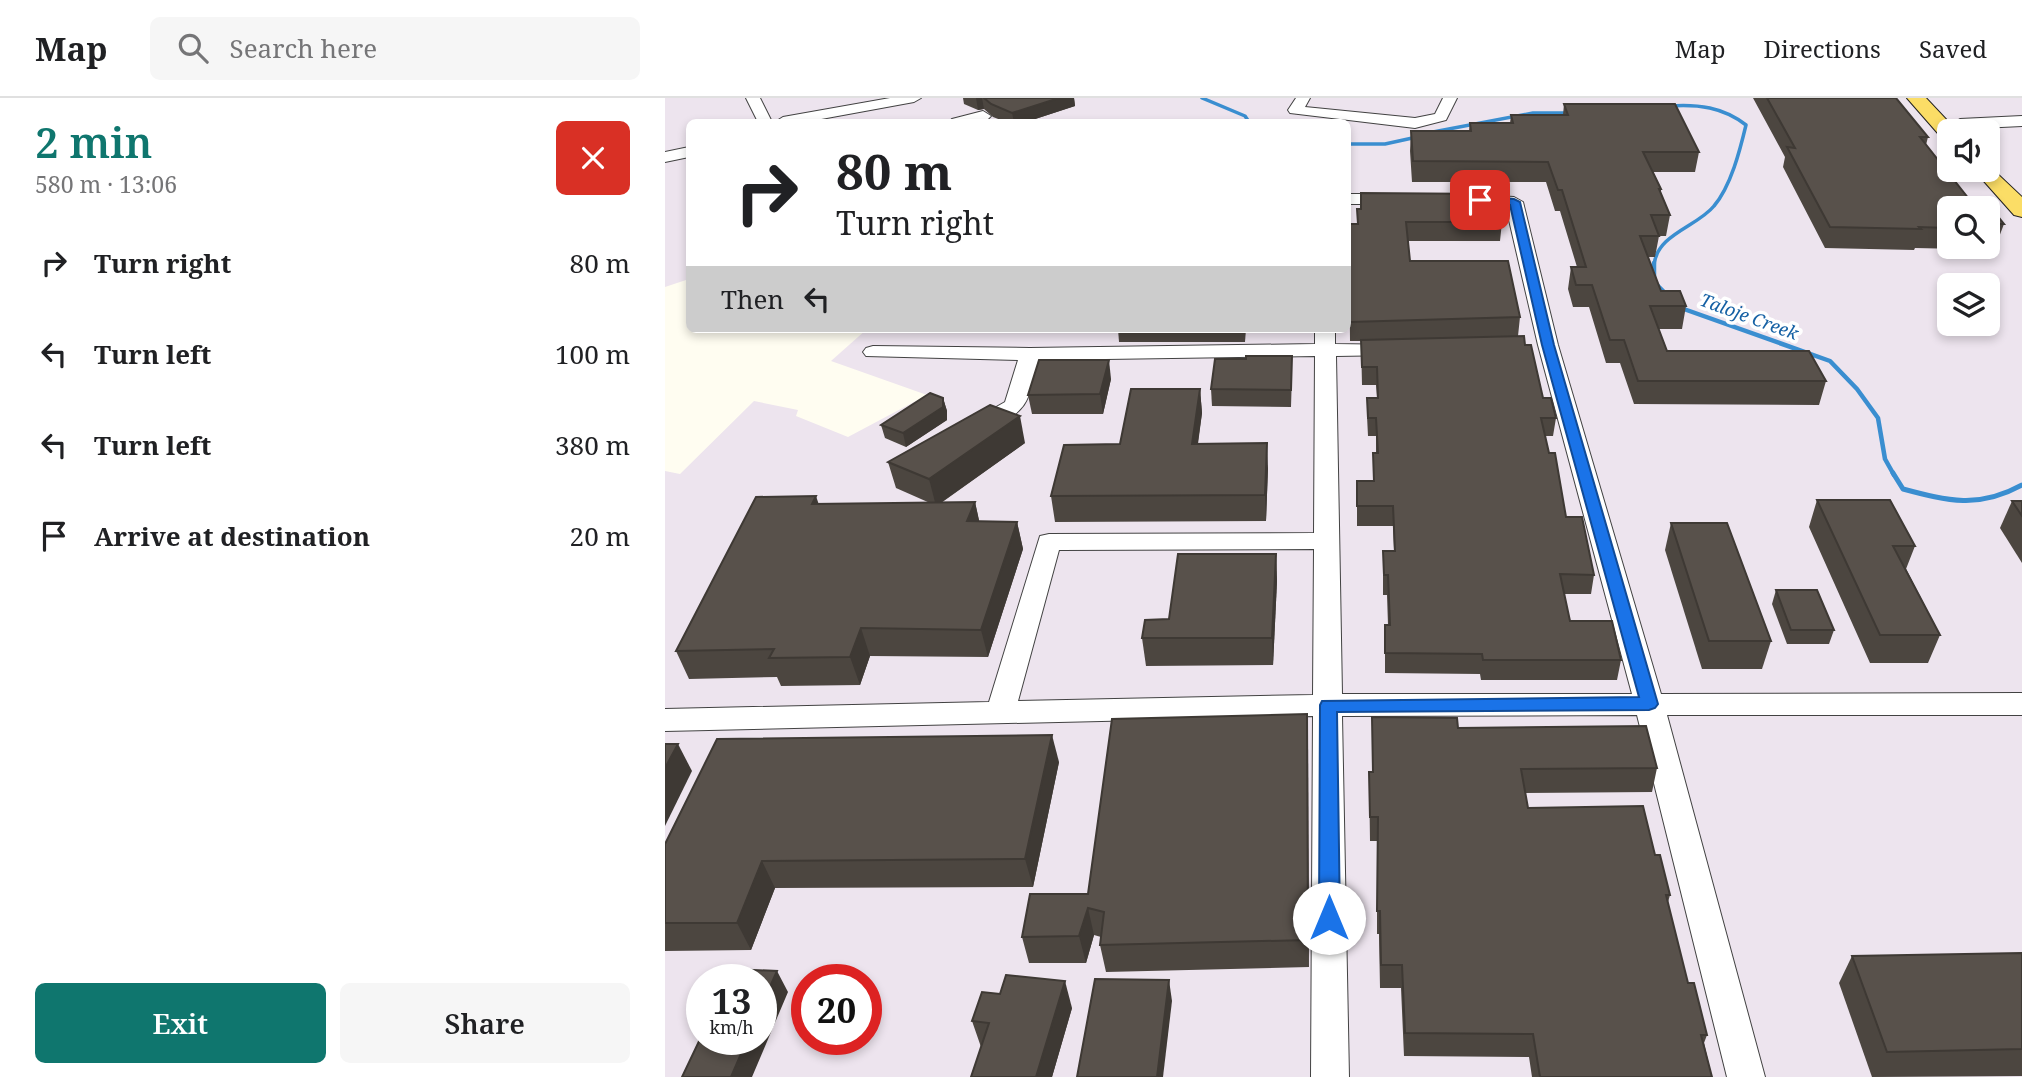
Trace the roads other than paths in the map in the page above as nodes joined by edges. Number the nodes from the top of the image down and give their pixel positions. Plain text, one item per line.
1 (753, 98) edge
2 (914, 98) edge
3 (1303, 98) edge
4 (1450, 98) edge
5 (1916, 98) edge
6 (1936, 98) edge
7 (838, 113) junction
8 (983, 116) dead end
9 (764, 119) edge
10 (801, 119) edge
11 (848, 119) edge
12 (970, 119) edge
13 (1944, 119) edge
14 (1951, 119) edge
15 (2022, 121) edge
16 (2000, 124) edge
17 (686, 153) edge
18 (665, 157) edge
19 (2000, 164) edge
20 (1995, 182) edge
21 (2022, 186) edge
22 (1351, 199) edge
23 (2022, 210) edge
24 (1324, 340) edge
25 (1422, 349) edge
26 (873, 352) dead end
27 (1030, 354) junction
28 (960, 437) edge
29 (1327, 541) junction
30 (1649, 704) junction
31 (2022, 704) edge
32 (1329, 705) junction
33 (1001, 712) junction
34 (735, 718) junction
35 (665, 720) edge
36 (717, 753) edge
37 (1330, 1077) edge
38 (1746, 1077) edge

1 - 9 lane
2 - 7 lane
3 - 4 lane
5 - 13 main road
6 - 14 main road
7 - 10 lane
7 - 11 lane
8 - 12 lane
15 - 16 lane
17 - 18 lane
19 - 21 main road
20 - 23 main road
22 - 30 lane
24 - 25 lane
24 - 27 lane
24 - 29 lane
26 - 27 lane
27 - 28 lane
29 - 32 lane
29 - 33 lane
30 - 31 lane
30 - 32 lane
30 - 38 lane
32 - 33 lane
32 - 37 lane
33 - 34 lane
34 - 35 lane
34 - 36 lane

